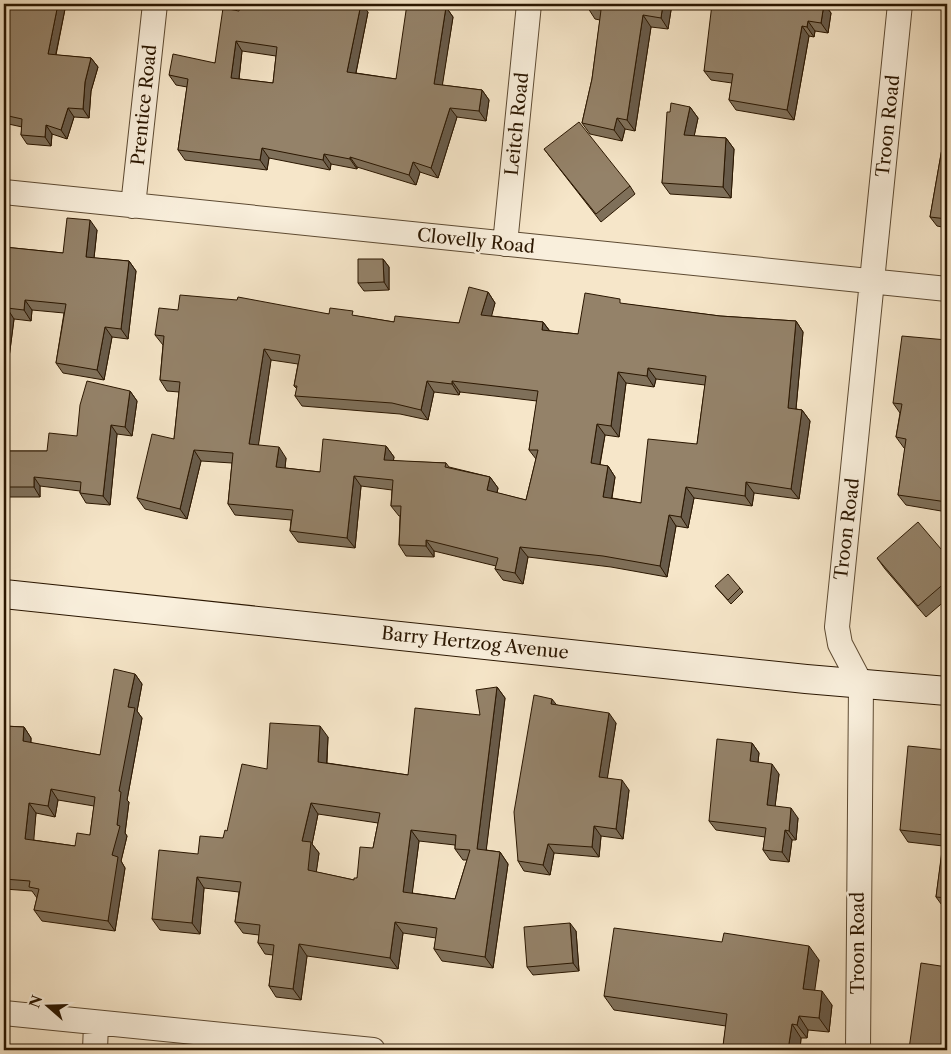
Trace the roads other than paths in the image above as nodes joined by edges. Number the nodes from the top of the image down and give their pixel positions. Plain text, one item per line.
1 (155, 4) edge
2 (529, 4) edge
3 (900, 4) edge
4 (4, 192) edge
5 (133, 206) junction
6 (505, 244) junction
7 (872, 281) junction
8 (947, 289) edge
9 (4, 594) edge
10 (861, 684) junction
11 (947, 691) edge
12 (4, 1013) edge
13 (96, 1024) junction
14 (95, 1050) edge
15 (373, 1050) edge
16 (858, 1050) edge

1 - 5 street, Prentice Road
2 - 6 street, Leitch Road
3 - 7 street, Troon Road
4 - 5 street, Clovelly Road
5 - 6 street, Clovelly Road
6 - 7 street, Clovelly Road
7 - 8 street, Clovelly Road
7 - 10 street, Troon Road
9 - 10 main road, Barry Hertzog Avenue
10 - 11 main road, Barry Hertzog Avenue
10 - 16 street, Troon Road
12 - 13 street
13 - 14 street
13 - 15 street

